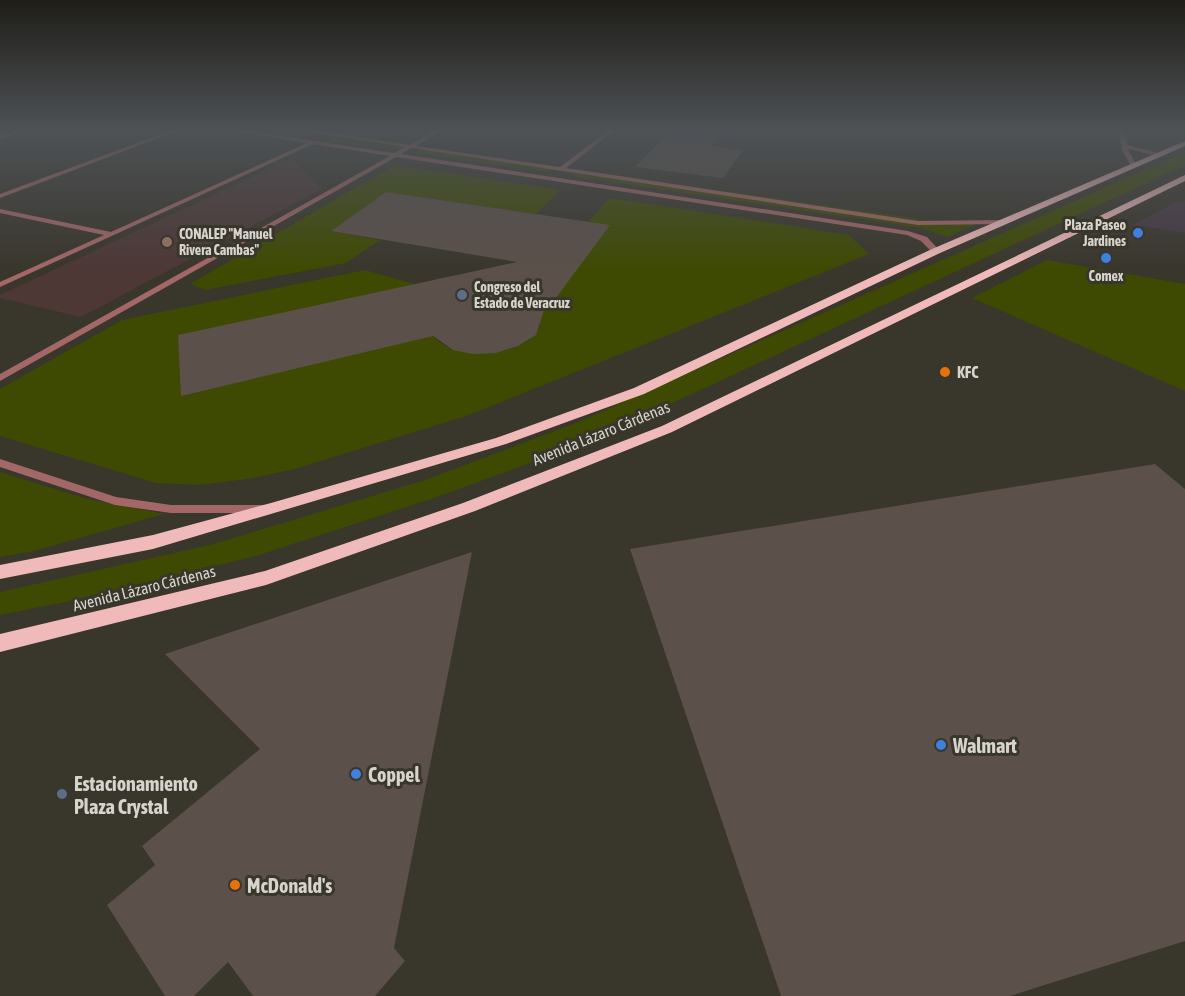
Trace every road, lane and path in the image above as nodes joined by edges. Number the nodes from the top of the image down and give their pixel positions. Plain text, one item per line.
1 (51, 176) edge
2 (237, 176) edge
3 (358, 176) edge
4 (538, 176) edge
5 (617, 176) edge
6 (1107, 176) edge
7 (549, 178) joint
8 (1185, 178) edge
9 (0, 195) edge
10 (0, 210) edge
11 (1004, 222) junction
12 (110, 234) junction
13 (936, 251) junction
14 (0, 285) edge
15 (0, 378) edge
16 (0, 463) edge
17 (271, 509) junction
18 (0, 572) edge
19 (0, 643) edge

1 - 9 street
2 - 12 street
3 - 15 street
4 - 7 street
5 - 11 street
6 - 11 highway, Avenida Lázaro Cárdenas
7 - 13 street
8 - 19 highway, Avenida Lázaro Cárdenas
10 - 12 street
11 - 13 highway, Avenida Lázaro Cárdenas
12 - 14 street
13 - 17 highway, Avenida Lázaro Cárdenas
16 - 17 street
17 - 18 highway, Avenida Lázaro Cárdenas

